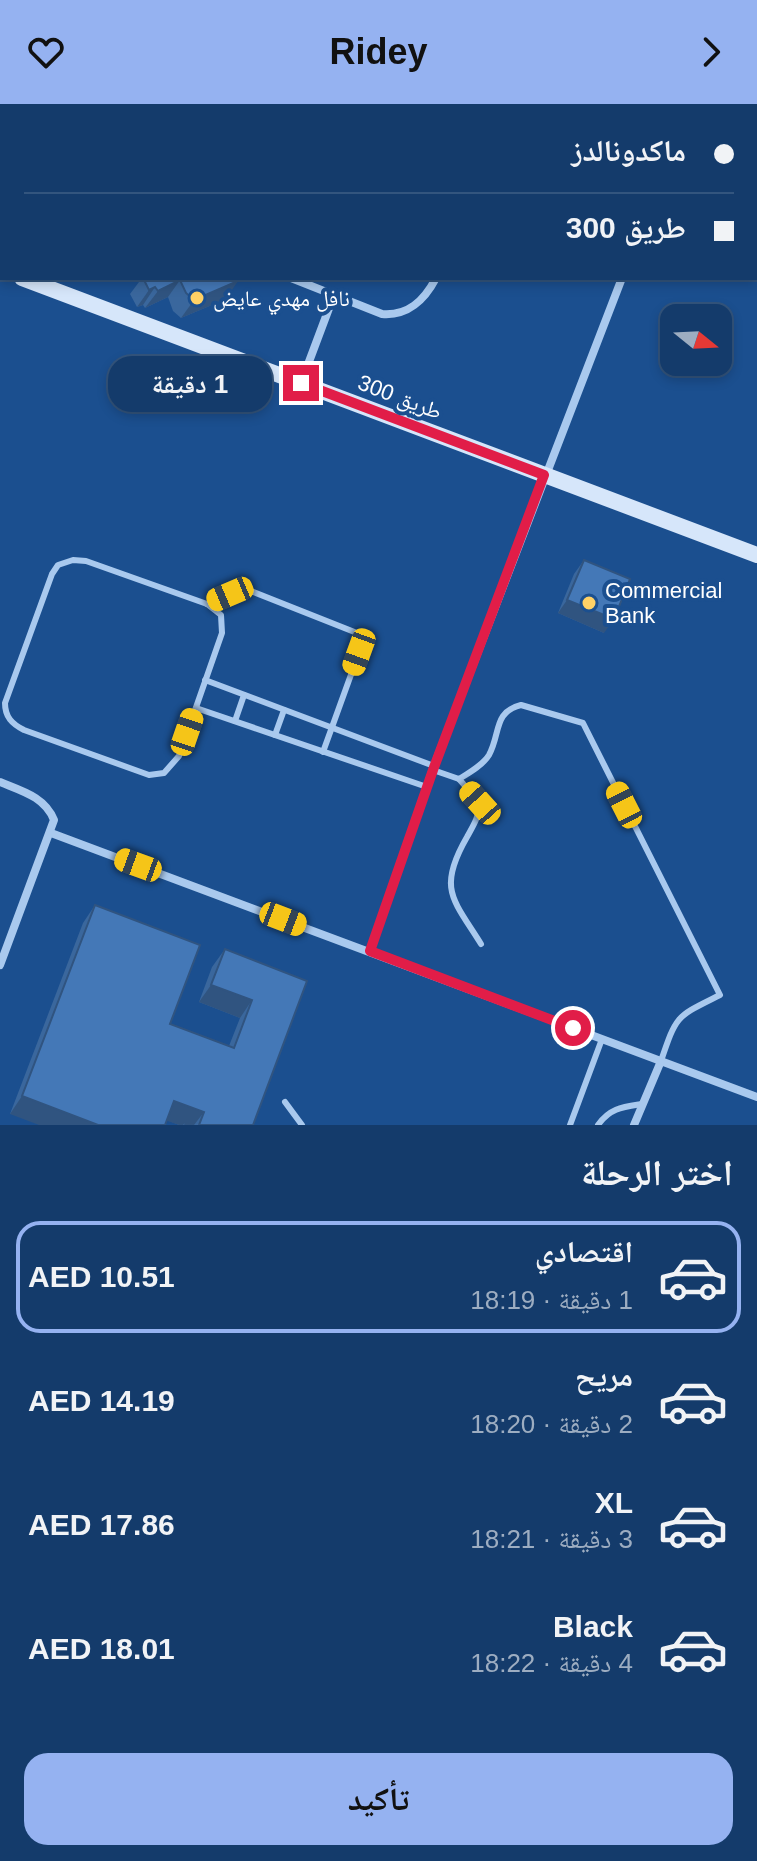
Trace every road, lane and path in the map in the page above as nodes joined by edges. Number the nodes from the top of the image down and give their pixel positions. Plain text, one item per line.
1 (24, 280) edge
2 (296, 280) edge
3 (435, 280) edge
4 (621, 280) edge
5 (334, 295) junction
6 (301, 383) junction
7 (544, 475) junction
8 (757, 555) edge
9 (207, 604) junction
10 (205, 680) junction
11 (244, 695) junction
12 (196, 708) junction
13 (284, 710) junction
14 (235, 721) junction
15 (332, 728) junction
16 (275, 735) junction
17 (323, 752) junction
18 (434, 768) junction
19 (459, 779) junction
20 (0, 782) edge
21 (427, 787) junction
22 (51, 833) junction
23 (481, 944) dead end
24 (370, 951) junction
25 (0, 965) edge
26 (602, 1039) junction
27 (661, 1061) junction
28 (757, 1097) edge
29 (285, 1102) dead end
30 (642, 1104) junction
31 (302, 1125) edge
32 (570, 1125) edge
33 (598, 1125) edge
34 (634, 1125) edge

1 - 6 main road, طريق 300
2 - 5 street
3 - 5 street
4 - 7 street
5 - 6 street
6 - 7 main road, طريق 300
7 - 8 main road, طريق 300
7 - 18 street
9 - 10 lane
9 - 12 lane
9 - 15 lane
10 - 11 lane
10 - 12 lane
11 - 13 lane
11 - 14 lane
12 - 14 lane
13 - 15 lane
13 - 16 lane
14 - 16 lane
15 - 17 lane
15 - 18 lane
16 - 17 lane
17 - 21 lane
18 - 19 lane
18 - 21 street
19 - 23 lane
19 - 27 lane
20 - 22 street
21 - 24 street
22 - 24 street
22 - 25 street
24 - 26 street
26 - 27 street
26 - 32 lane
27 - 28 street
27 - 30 street
29 - 31 lane
30 - 33 lane
30 - 34 street

